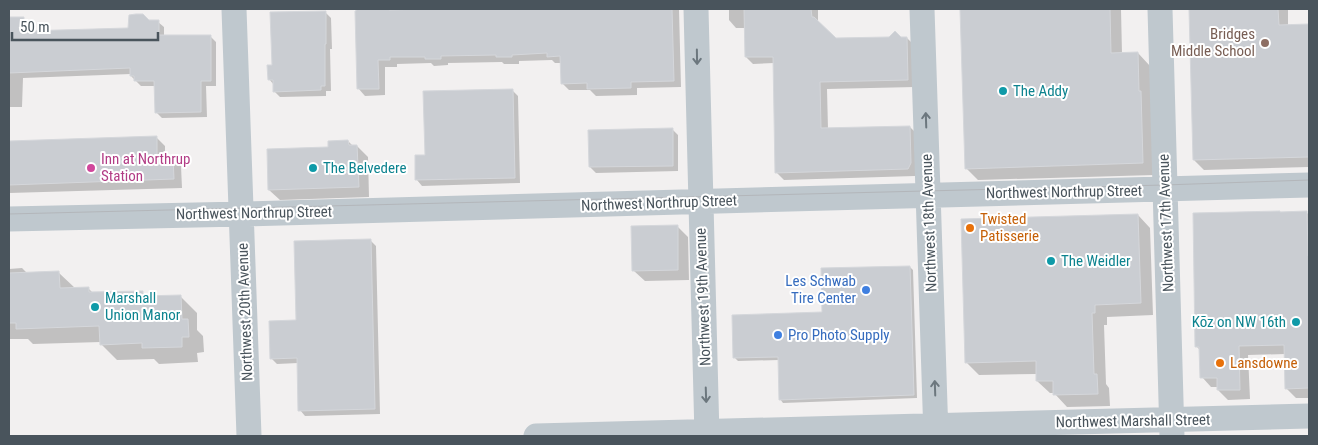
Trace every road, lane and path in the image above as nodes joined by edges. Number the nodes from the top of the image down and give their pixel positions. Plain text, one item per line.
1 (234, 9) edge
2 (696, 9) edge
3 (922, 9) edge
4 (1160, 9) edge
5 (1309, 185) edge
6 (1164, 190) junction
7 (928, 196) junction
8 (701, 202) junction
9 (242, 214) junction
10 (9, 219) edge
11 (1309, 416) edge
12 (1172, 428) edge
13 (936, 431) edge
14 (707, 434) edge
15 (249, 436) edge
16 (536, 436) edge

1 - 9 street, Northwest 20th Avenue
2 -> 8 street, Northwest 19th Avenue
7 -> 3 street, Northwest 18th Avenue
4 - 6 street, Northwest 17th Avenue
5 - 6 street, Northwest Northrup Street
6 - 7 street, Northwest Northrup Street
6 - 12 street, Northwest 17th Avenue
7 - 8 street, Northwest Northrup Street
13 -> 7 street, Northwest 18th Avenue
8 - 9 street, Northwest Northrup Street
8 -> 14 street, Northwest 19th Avenue
9 - 10 street, Northwest Northrup Street
9 - 15 street, Northwest 20th Avenue
11 - 12 street, Northwest Marshall Street
12 - 13 street, Northwest Marshall Street
13 - 14 street, Northwest Marshall Street
14 - 16 street, Northwest Marshall Street

